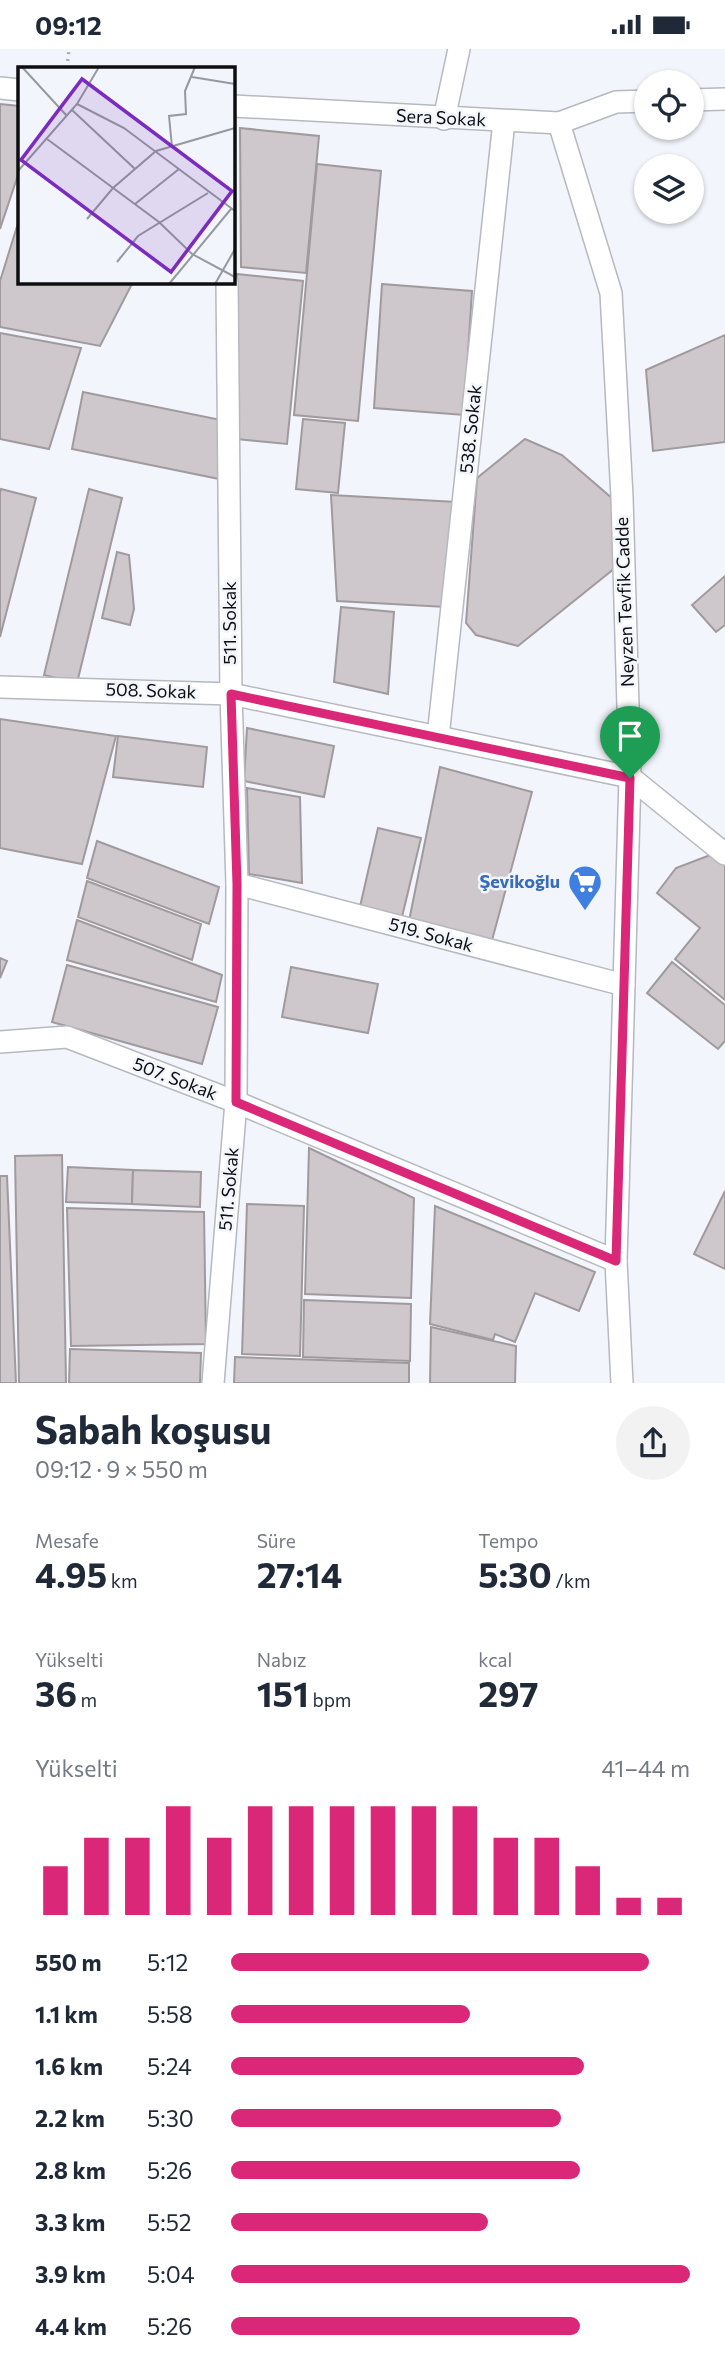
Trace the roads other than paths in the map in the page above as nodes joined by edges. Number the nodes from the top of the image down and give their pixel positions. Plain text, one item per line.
1 (459, 49) edge
2 (0, 88) edge
3 (18, 90) edge
4 (725, 99) edge
5 (704, 100) edge
6 (634, 101) edge
7 (234, 106) edge
8 (444, 119) junction
9 (504, 121) junction
10 (559, 123) junction
11 (227, 283) edge
12 (0, 687) edge
13 (231, 694) junction
14 (439, 737) junction
15 (630, 778) junction
16 (725, 853) edge
17 (237, 884) junction
18 (624, 985) junction
19 (0, 1042) edge
20 (236, 1102) junction
21 (616, 1261) junction
22 (213, 1383) edge
23 (622, 1383) edge

1 - 8 street
2 - 3 street
4 - 5 street
6 - 10 street, Sera Sokak
7 - 8 street, Sera Sokak
8 - 9 street, Sera Sokak
9 - 10 street, Sera Sokak
9 - 14 street, 538. Sokak
10 - 15 street, Neyzen Tevfik Cadde
11 - 13 street, 511. Sokak
12 - 13 street, 508. Sokak
13 - 14 street, 508. Sokak
13 - 17 street, 511. Sokak
14 - 15 street, 508. Sokak
15 - 16 street
15 - 18 street, Neyzen Tevfik Cadde
17 - 18 street, 519. Sokak
17 - 20 street, 511. Sokak
18 - 21 street, Neyzen Tevfik Cadde
19 - 20 street, 507. Sokak
20 - 21 street, 507. Sokak
20 - 22 street, 511. Sokak
21 - 23 street, Neyzen Tevfik Cadde

